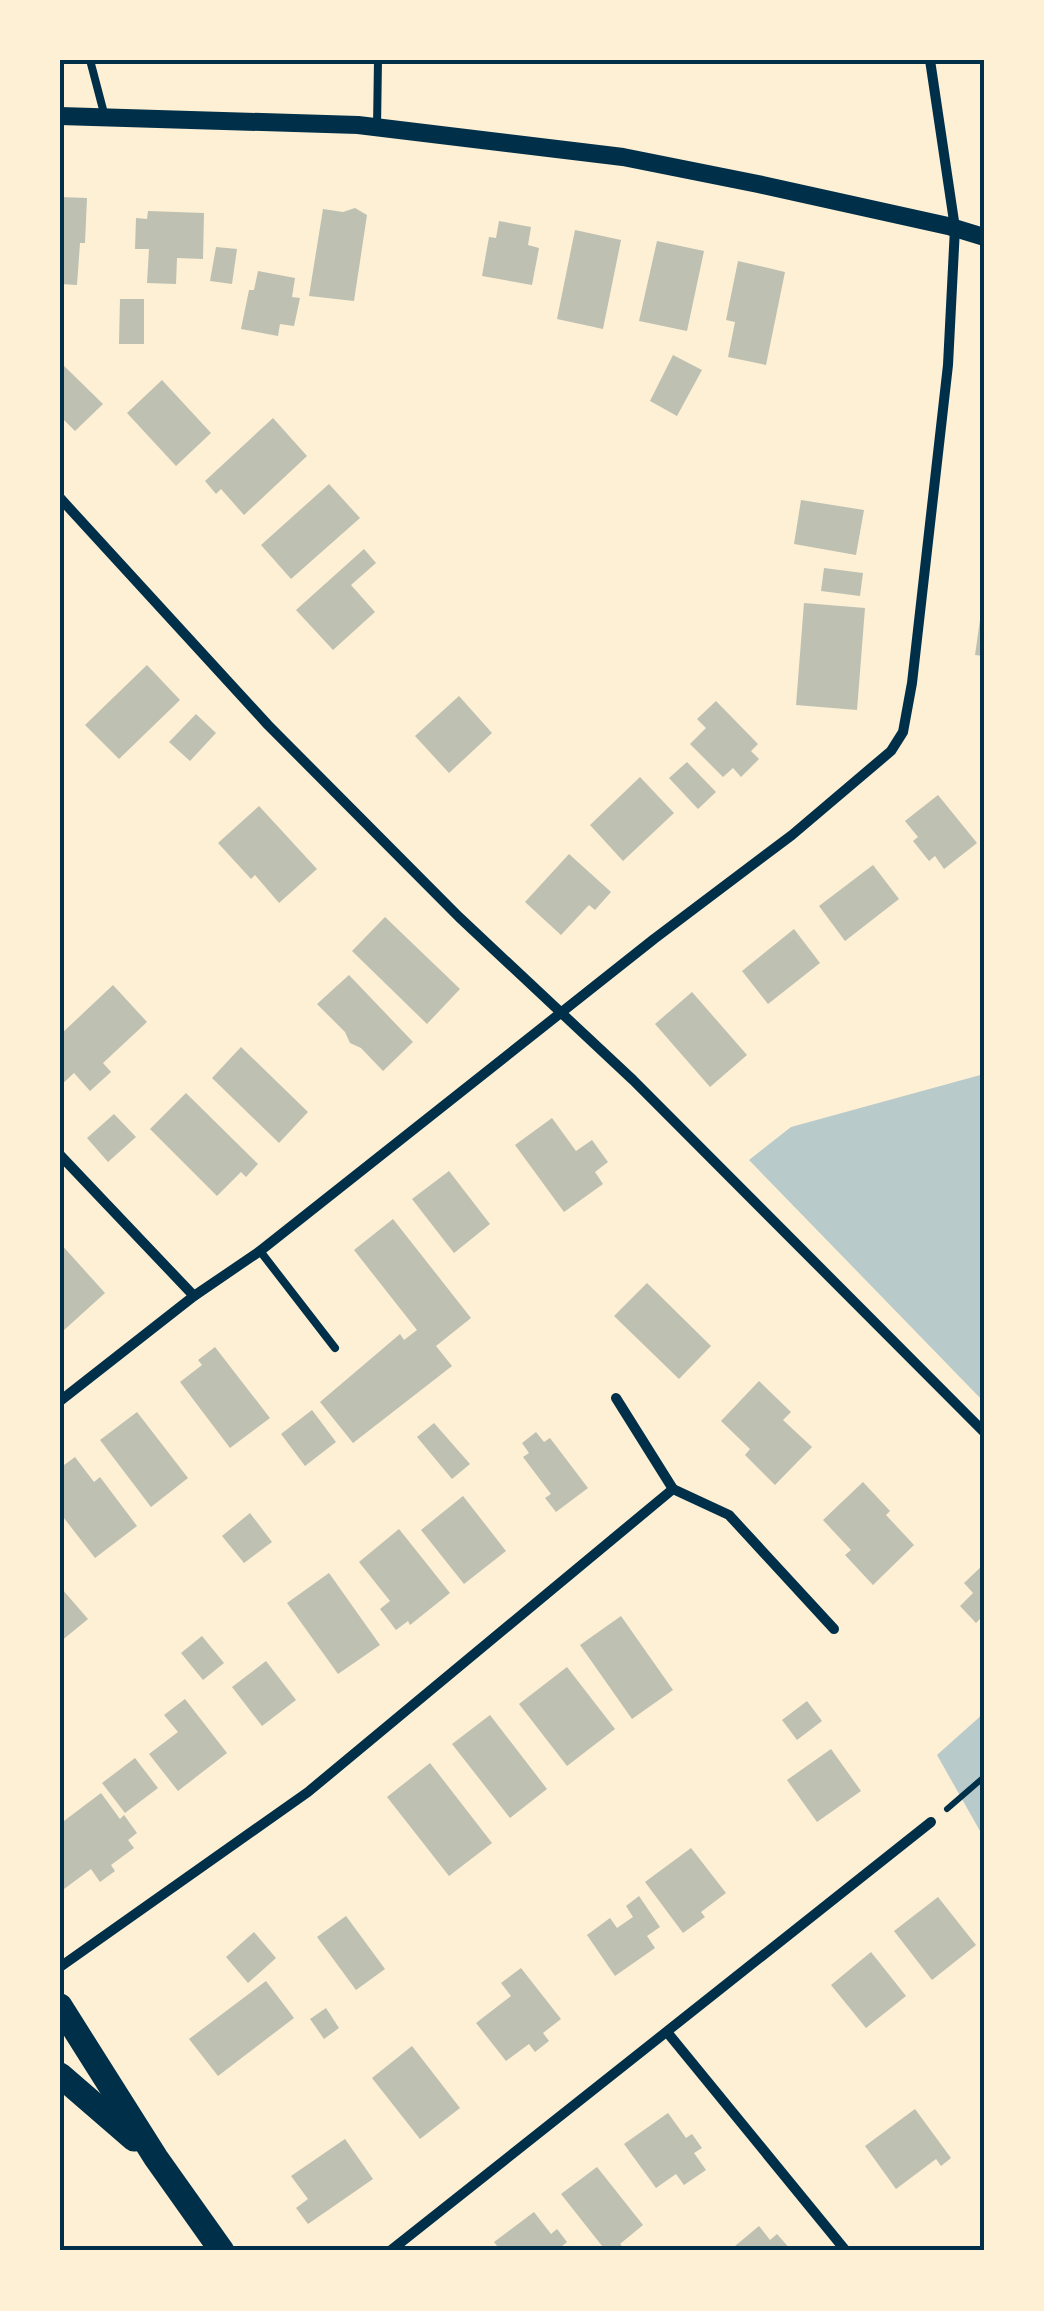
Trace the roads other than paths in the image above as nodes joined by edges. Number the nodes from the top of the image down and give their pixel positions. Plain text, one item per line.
1 (90, 60) edge
2 (378, 60) edge
3 (930, 60) edge
4 (60, 116) edge
5 (105, 117) junction
6 (377, 127) junction
7 (955, 228) junction
8 (984, 237) edge
9 (60, 498) edge
10 (562, 1014) junction
11 (60, 1156) edge
12 (260, 1251) junction
13 (194, 1296) junction
14 (335, 1348) dead end
15 (616, 1398) dead end
16 (60, 1402) edge
17 (984, 1432) edge
18 (674, 1490) junction
19 (834, 1629) dead end
20 (931, 1822) road end
21 (60, 1967) edge
22 (60, 2006) edge
23 (666, 2032) junction
24 (60, 2075) edge
25 (156, 2158) junction
26 (222, 2251) edge
27 (390, 2251) edge
28 (846, 2251) edge

1 - 5 lane
2 - 6 lane
3 - 7 street
4 - 5 street
5 - 6 street
6 - 7 street
7 - 8 street
7 - 10 street
9 - 10 street
10 - 12 street
10 - 17 street
11 - 13 street
12 - 13 street
12 - 14 lane
13 - 16 street
15 - 18 street
18 - 19 street
18 - 21 street
20 - 23 street
22 - 25 main road
23 - 27 street
23 - 28 street
24 - 25 main road
25 - 26 main road

